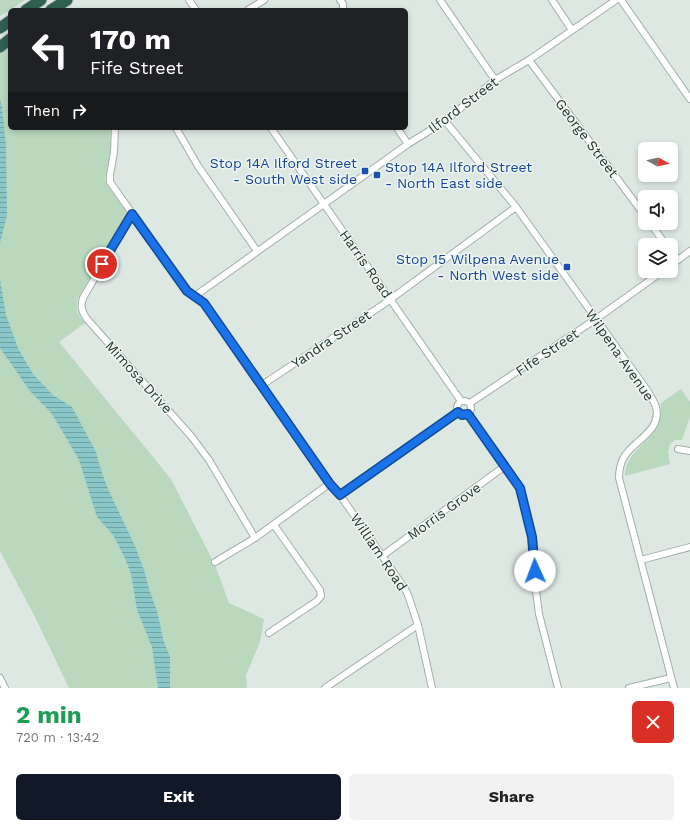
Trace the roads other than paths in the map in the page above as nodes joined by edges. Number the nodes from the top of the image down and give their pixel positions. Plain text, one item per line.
1 (41, 0) edge
2 (67, 0) edge
3 (264, 0) edge
4 (440, 0) edge
5 (552, 0) edge
6 (616, 0) edge
7 (621, 0) edge
8 (29, 8) edge
9 (54, 8) edge
10 (251, 8) edge
11 (572, 30) junction
12 (529, 60) junction
13 (495, 80) junction
14 (690, 99) edge
15 (445, 121) junction
16 (115, 130) edge
17 (177, 130) edge
18 (271, 130) edge
19 (398, 130) edge
20 (408, 144) junction
21 (324, 204) junction
22 (516, 207) junction
23 (638, 207) edge
24 (132, 214) junction
25 (257, 251) junction
26 (690, 252) edge
27 (678, 260) edge
28 (653, 278) edge
29 (195, 296) junction
30 (390, 299) junction
31 (596, 320) junction
32 (262, 385) junction
33 (461, 402) junction
34 (470, 404) junction
35 (458, 412) junction
36 (468, 414) junction
37 (678, 449) dead end
38 (690, 450) edge
39 (505, 466) junction
40 (330, 484) junction
41 (340, 495) junction
42 (274, 525) junction
43 (255, 538) junction
44 (690, 547) edge
45 (382, 556) junction
46 (641, 560) junction
47 (215, 562) dead end
48 (418, 626) junction
49 (269, 633) dead end
50 (671, 678) junction
51 (1, 681) edge
52 (5, 688) edge
53 (325, 688) edge
54 (432, 688) edge
55 (558, 688) edge
56 (629, 688) edge
57 (674, 688) edge

1 - 8 highway
2 - 9 highway
3 - 10 street
4 - 13 street
5 - 11 street
6 - 11 street, Ilford Street
7 - 14 street
11 - 12 street, Ilford Street
12 - 13 street, Ilford Street
12 - 23 street, George Street
13 - 15 street, Ilford Street
15 - 20 street, Ilford Street
15 - 22 street, Wilpena Avenue
16 - 24 street, William Road
17 - 25 street
18 - 21 street, Harris Road
19 - 20 street
20 - 21 street, Ilford Street
21 - 25 street, Ilford Street
21 - 30 street, Harris Road
22 - 30 street, Yandra Street
22 - 31 street, Wilpena Avenue
24 - 29 street, William Road
24 - 43 street, Mimosa Drive
25 - 29 street, Ilford Street
26 - 27 street
28 - 31 street, Fife Street
29 - 32 street, William Road
30 - 32 street, Yandra Street
30 - 33 street, Harris Road
31 - 34 street, Fife Street
31 - 46 street, Wilpena Avenue
32 - 40 street, William Road
33 - 34 street
33 - 35 street
34 - 36 street
35 - 36 street
35 - 41 street
36 - 39 street
37 - 38 street
39 - 45 street, Morris Grove
39 - 55 street
40 - 41 street, William Road
40 - 42 street
41 - 45 street, William Road
42 - 43 street
42 - 49 street
43 - 47 street
44 - 46 street
45 - 48 street, William Road
46 - 50 street, Wilpena Avenue
48 - 53 street
48 - 54 street, William Road
50 - 56 street
50 - 57 street, Wilpena Avenue
51 - 52 street

